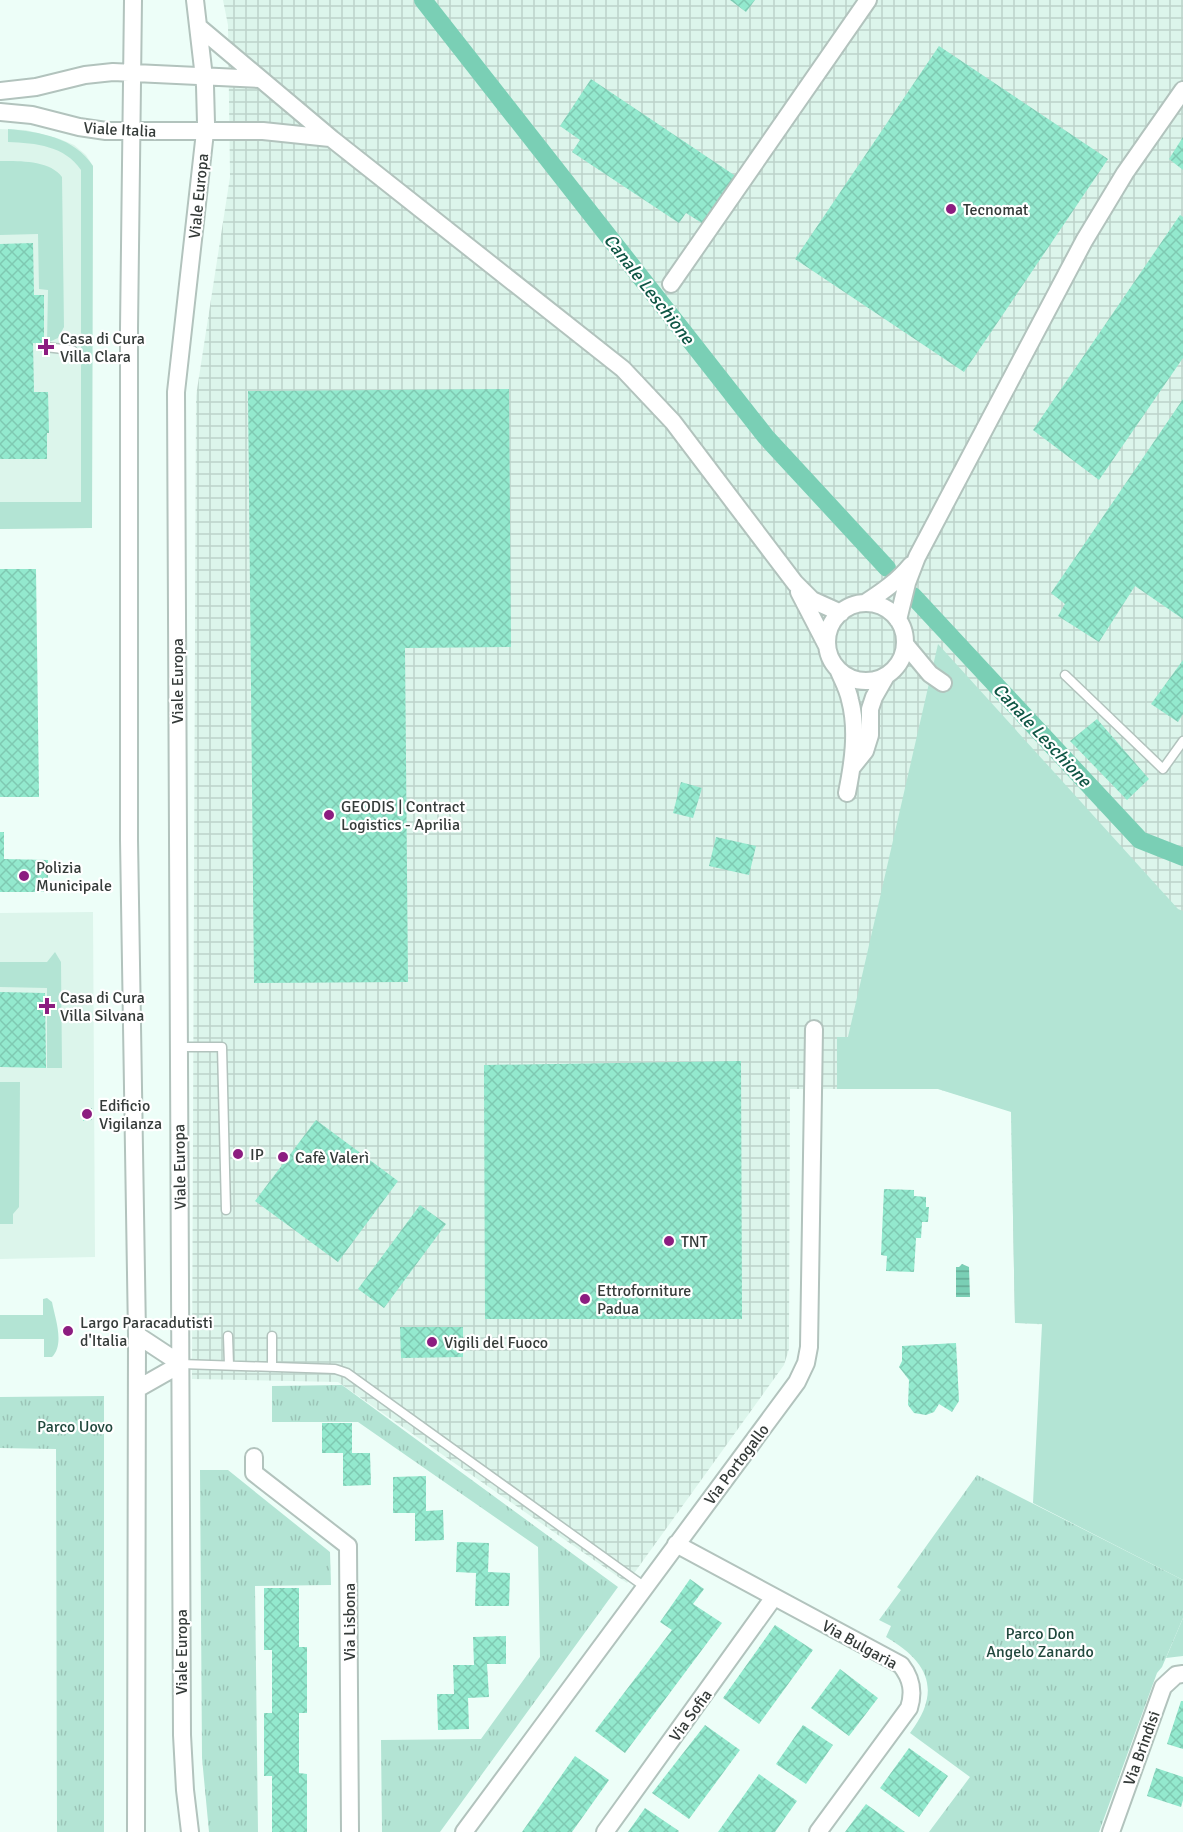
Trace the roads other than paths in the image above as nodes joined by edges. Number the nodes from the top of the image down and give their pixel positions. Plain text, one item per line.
1 (133, 0) edge
2 (195, 0) edge
3 (868, 0) edge
4 (200, 28) junction
5 (134, 72) junction
6 (204, 75) junction
7 (259, 78) junction
8 (1183, 90) edge
9 (0, 91) edge
10 (0, 112) edge
11 (205, 131) junction
12 (132, 132) junction
13 (332, 139) junction
14 (671, 284) dead end
15 (45, 347) dead end
16 (72, 350) dead end
17 (917, 557) junction
18 (795, 583) junction
19 (865, 603) junction
20 (841, 613) junction
21 (898, 620) junction
22 (905, 644) junction
23 (827, 646) junction
24 (838, 669) junction
25 (891, 672) junction
26 (1065, 675) dead end
27 (1183, 741) edge
28 (853, 766) junction
29 (847, 793) dead end
30 (814, 1029) dead end
31 (178, 1047) junction
32 (226, 1210) dead end
33 (137, 1335) junction
34 (228, 1336) dead end
35 (272, 1336) dead end
36 (181, 1364) junction
37 (229, 1365) junction
38 (272, 1366) junction
39 (137, 1389) junction
40 (254, 1457) dead end
41 (676, 1544) junction
42 (645, 1587) junction
43 (774, 1597) junction
44 (1183, 1674) edge
45 (136, 1832) edge
46 (190, 1832) edge
47 (350, 1832) edge
48 (464, 1832) edge
49 (605, 1832) edge
50 (818, 1832) edge
51 (1111, 1832) edge

1 - 5 street
2 - 4 street, Viale Europa
3 - 14 street
4 - 6 street, Viale Europa
4 - 7 street
5 - 6 street
5 - 9 street
5 - 12 street
6 - 7 street
6 - 11 street, Viale Europa
7 - 13 street
8 - 17 street
10 - 12 street, Viale Italia
11 - 12 street, Viale Italia
11 - 13 street, Viale Italia
11 - 31 street, Viale Europa
12 - 33 street
13 - 18 street
15 - 16 lane
17 - 19 street
17 - 21 street
18 - 20 street
18 - 23 street
19 - 20 street
19 - 21 street
20 - 23 street
21 - 22 street
22 - 25 street
22 - 25 street
23 - 24 street
24 - 25 street
24 - 28 street
25 - 28 street
26 - 27 lane
28 - 29 street
30 - 41 street, Via Portogallo
31 - 32 lane
31 - 36 street, Viale Europa
33 - 36 street
33 - 39 street
34 - 37 lane
35 - 38 lane
36 - 37 lane
36 - 39 street
36 - 46 street, Viale Europa
37 - 38 lane
38 - 42 lane
39 - 45 street
40 - 47 street, Via Lisbona
41 - 42 street, Via Portogallo
41 - 43 street, Via Bulgaria
42 - 48 street, Via Portogallo
43 - 49 street, Via Sofia
43 - 50 street, Via Bulgaria
44 - 51 street, Via Brindisi

